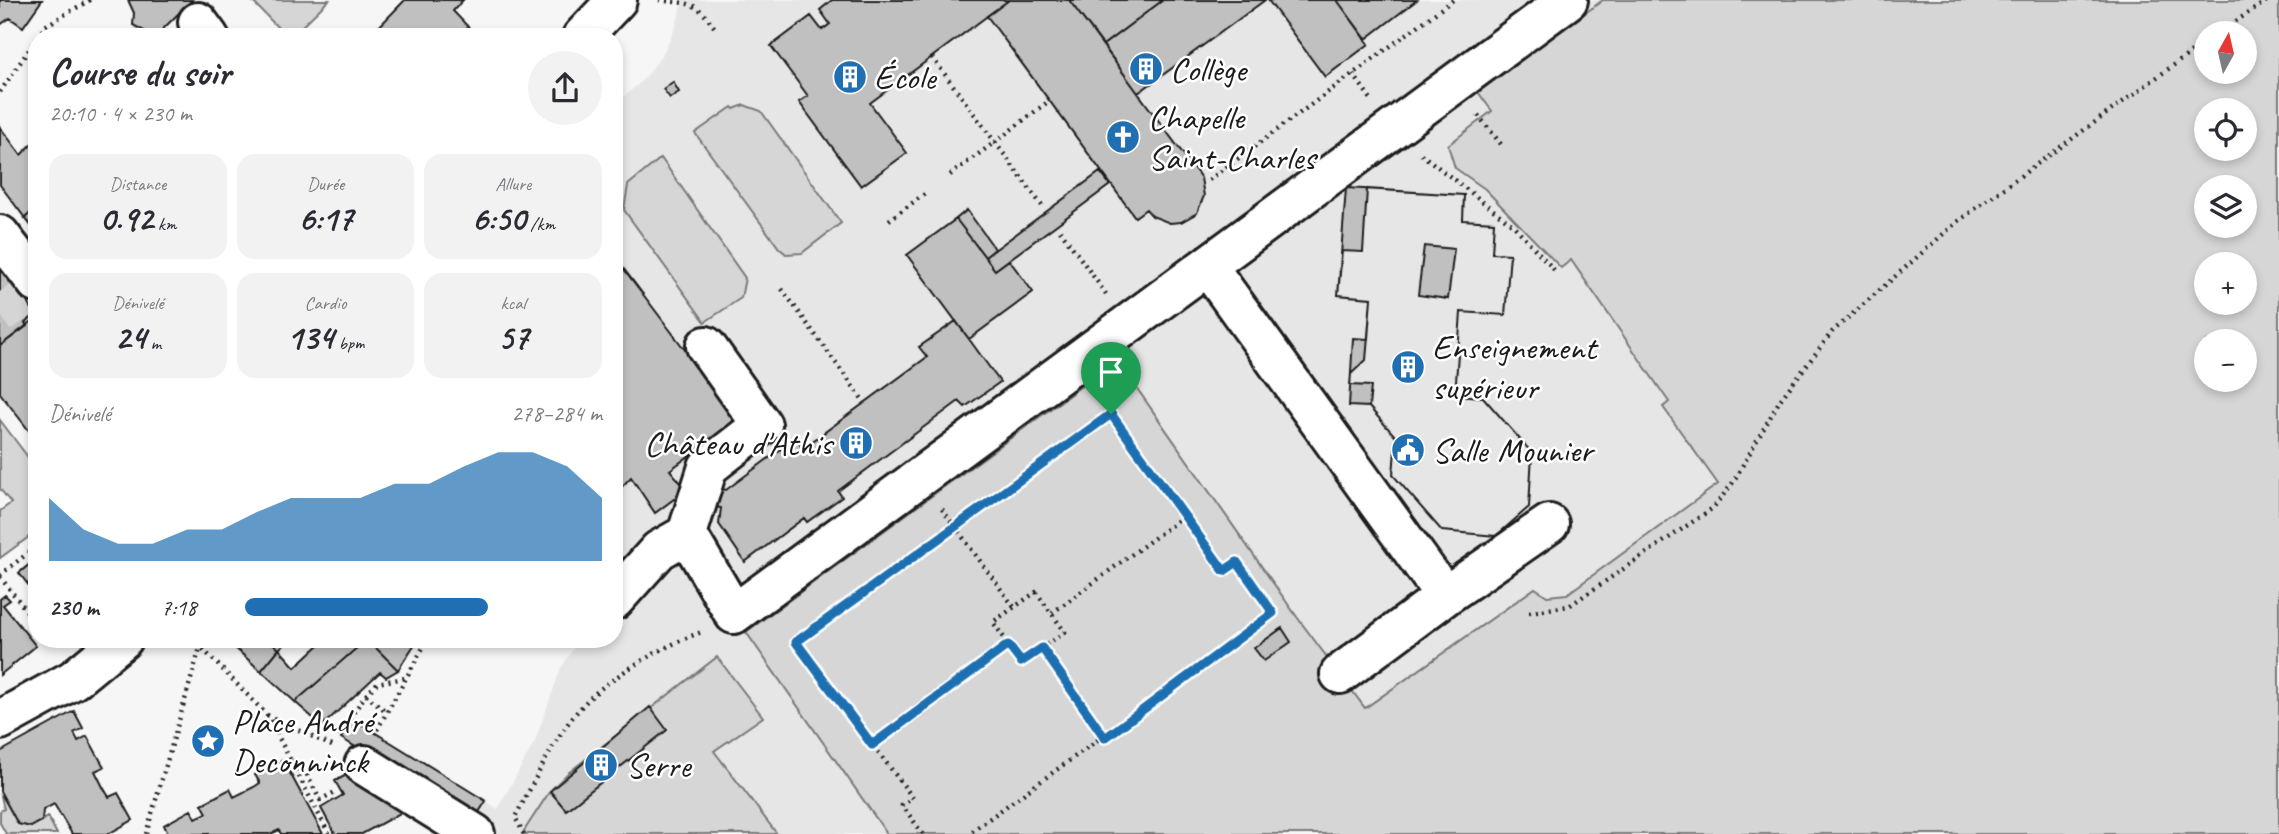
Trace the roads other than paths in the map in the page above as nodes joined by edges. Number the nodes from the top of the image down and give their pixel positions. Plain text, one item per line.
1 (617, 0) edge
2 (1568, 0) edge
3 (591, 28) edge
4 (0, 235) edge
5 (1208, 267) junction
6 (28, 283) edge
7 (706, 346) dead end
8 (1549, 524) dead end
9 (687, 534) junction
10 (623, 590) edge
11 (1445, 596) junction
12 (112, 648) edge
13 (1340, 674) dead end
14 (0, 720) edge
15 (349, 756) road end
16 (475, 834) edge

1 - 3 main road
2 - 5 main road
4 - 6 main road
5 - 9 main road
5 - 11 main road
7 - 9 main road
8 - 11 main road
9 - 10 main road
11 - 13 main road
12 - 14 main road
15 - 16 main road

